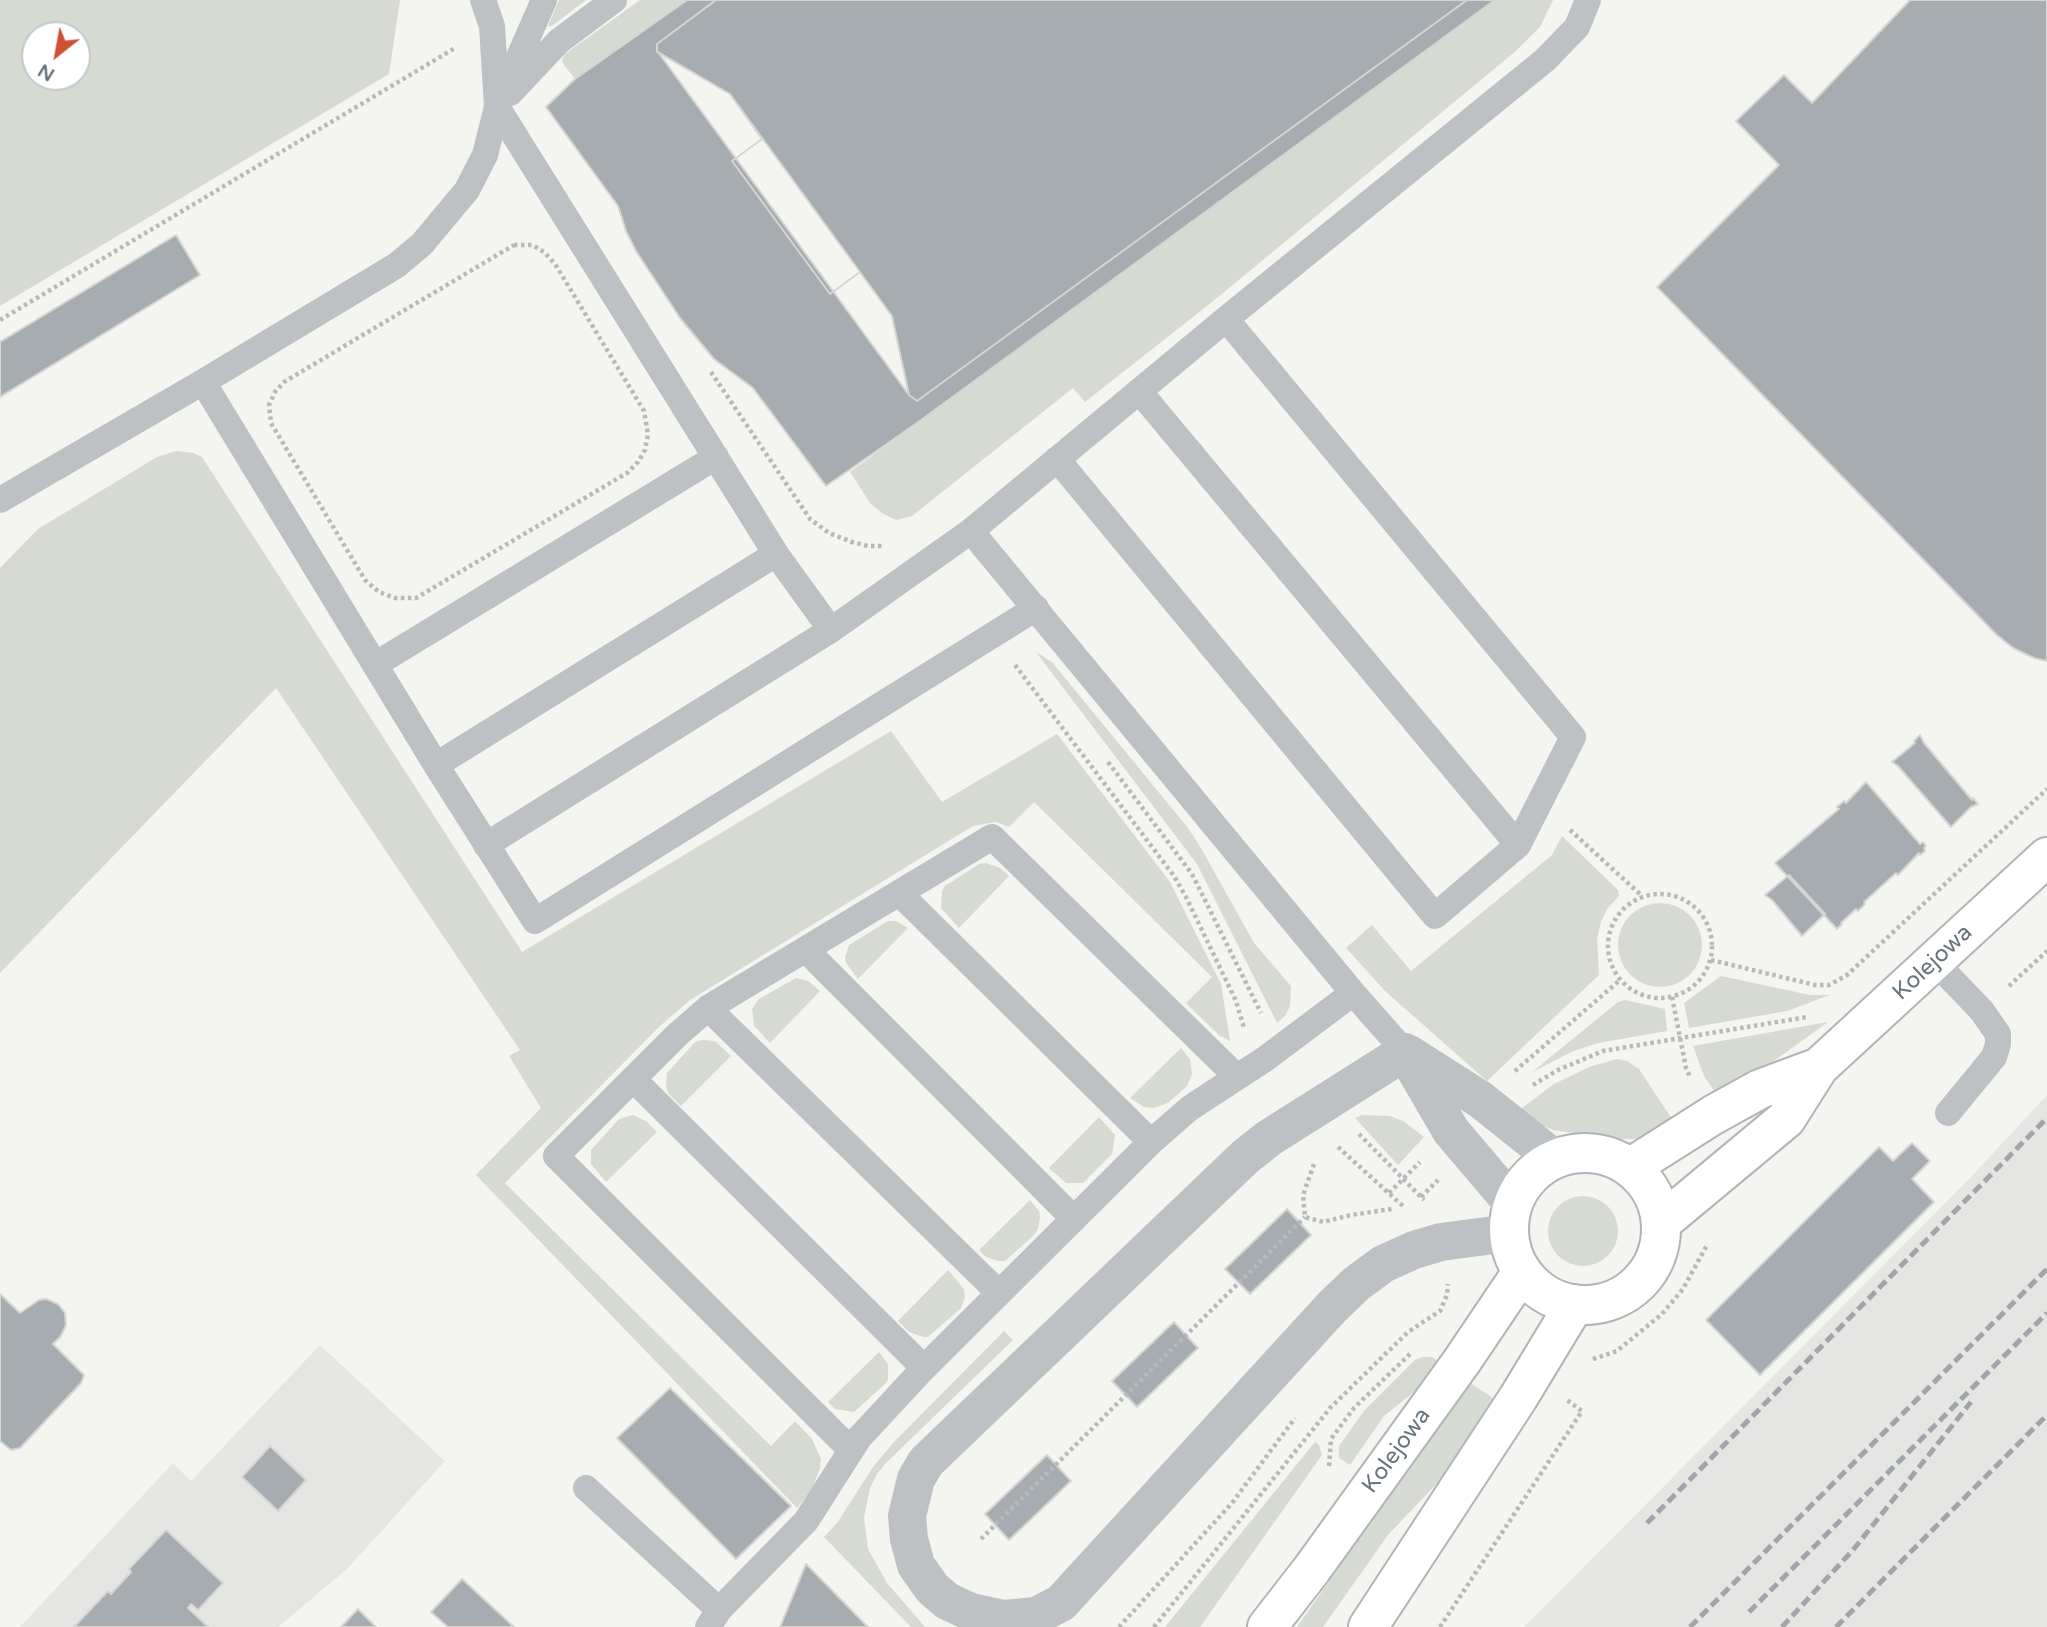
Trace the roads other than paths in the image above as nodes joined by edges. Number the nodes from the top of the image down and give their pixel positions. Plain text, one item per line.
1 (483, 0) edge
2 (544, 0) edge
3 (614, 0) edge
4 (1588, 0) edge
5 (497, 107) junction
6 (1227, 319) junction
7 (204, 382) junction
8 (1139, 391) junction
9 (716, 457) junction
10 (1057, 459) junction
11 (0, 500) edge
12 (971, 531) junction
13 (776, 554) junction
14 (1036, 608) junction
15 (831, 630) junction
16 (376, 664) junction
17 (436, 765) junction
18 (486, 845) junction
19 (1518, 845) junction
20 (2047, 857) edge
21 (899, 893) junction
22 (806, 950) junction
23 (1935, 962) junction
24 (1353, 993) junction
25 (708, 1008) junction
26 (1405, 1052) junction
27 (1819, 1067) junction
28 (1237, 1077) junction
29 (633, 1079) junction
30 (1948, 1113) dead end
31 (1152, 1142) junction
32 (1555, 1159) junction
33 (1631, 1167) junction
34 (1074, 1219) junction
35 (1511, 1219) junction
36 (1661, 1223) junction
37 (1522, 1272) junction
38 (999, 1293) junction
39 (1575, 1304) junction
40 (924, 1368) junction
41 (851, 1450) junction
42 (586, 1488) dead end
43 (713, 1618) edge
44 (1267, 1627) edge
45 (1368, 1627) edge

1 - 5 lane
2 - 5 lane
3 - 5 lane
4 - 6 lane
5 - 7 lane
5 - 9 lane
6 - 8 lane
6 - 19 lane
7 - 11 lane
7 - 16 lane
8 - 10 lane
8 - 19 lane
9 - 13 lane
9 - 16 lane
10 - 12 lane
10 - 19 lane
12 - 14 lane
12 - 15 lane
13 - 15 lane
13 - 17 lane
14 - 18 lane
14 - 24 lane
15 - 18 lane
16 - 17 lane
17 - 18 lane
20 - 23 street, Kolejowa
21 - 22 lane
21 - 28 lane
21 - 31 lane
22 - 25 lane
22 - 34 lane
23 - 27 street, Kolejowa
23 - 30 lane
24 - 26 lane
24 - 28 lane
25 - 29 lane
25 - 38 lane
26 - 32 street
26 - 35 street
26 - 35 street
27 - 33 street
27 - 36 street
28 - 31 lane
29 - 40 lane
29 - 41 lane
31 - 34 lane
32 - 33 street
32 - 35 street
33 - 36 street
34 - 38 lane
35 - 37 street
36 - 39 street
37 - 39 street
37 - 44 street, Kolejowa
38 - 40 lane
39 - 45 street
40 - 41 lane
41 - 43 lane
42 - 43 lane

